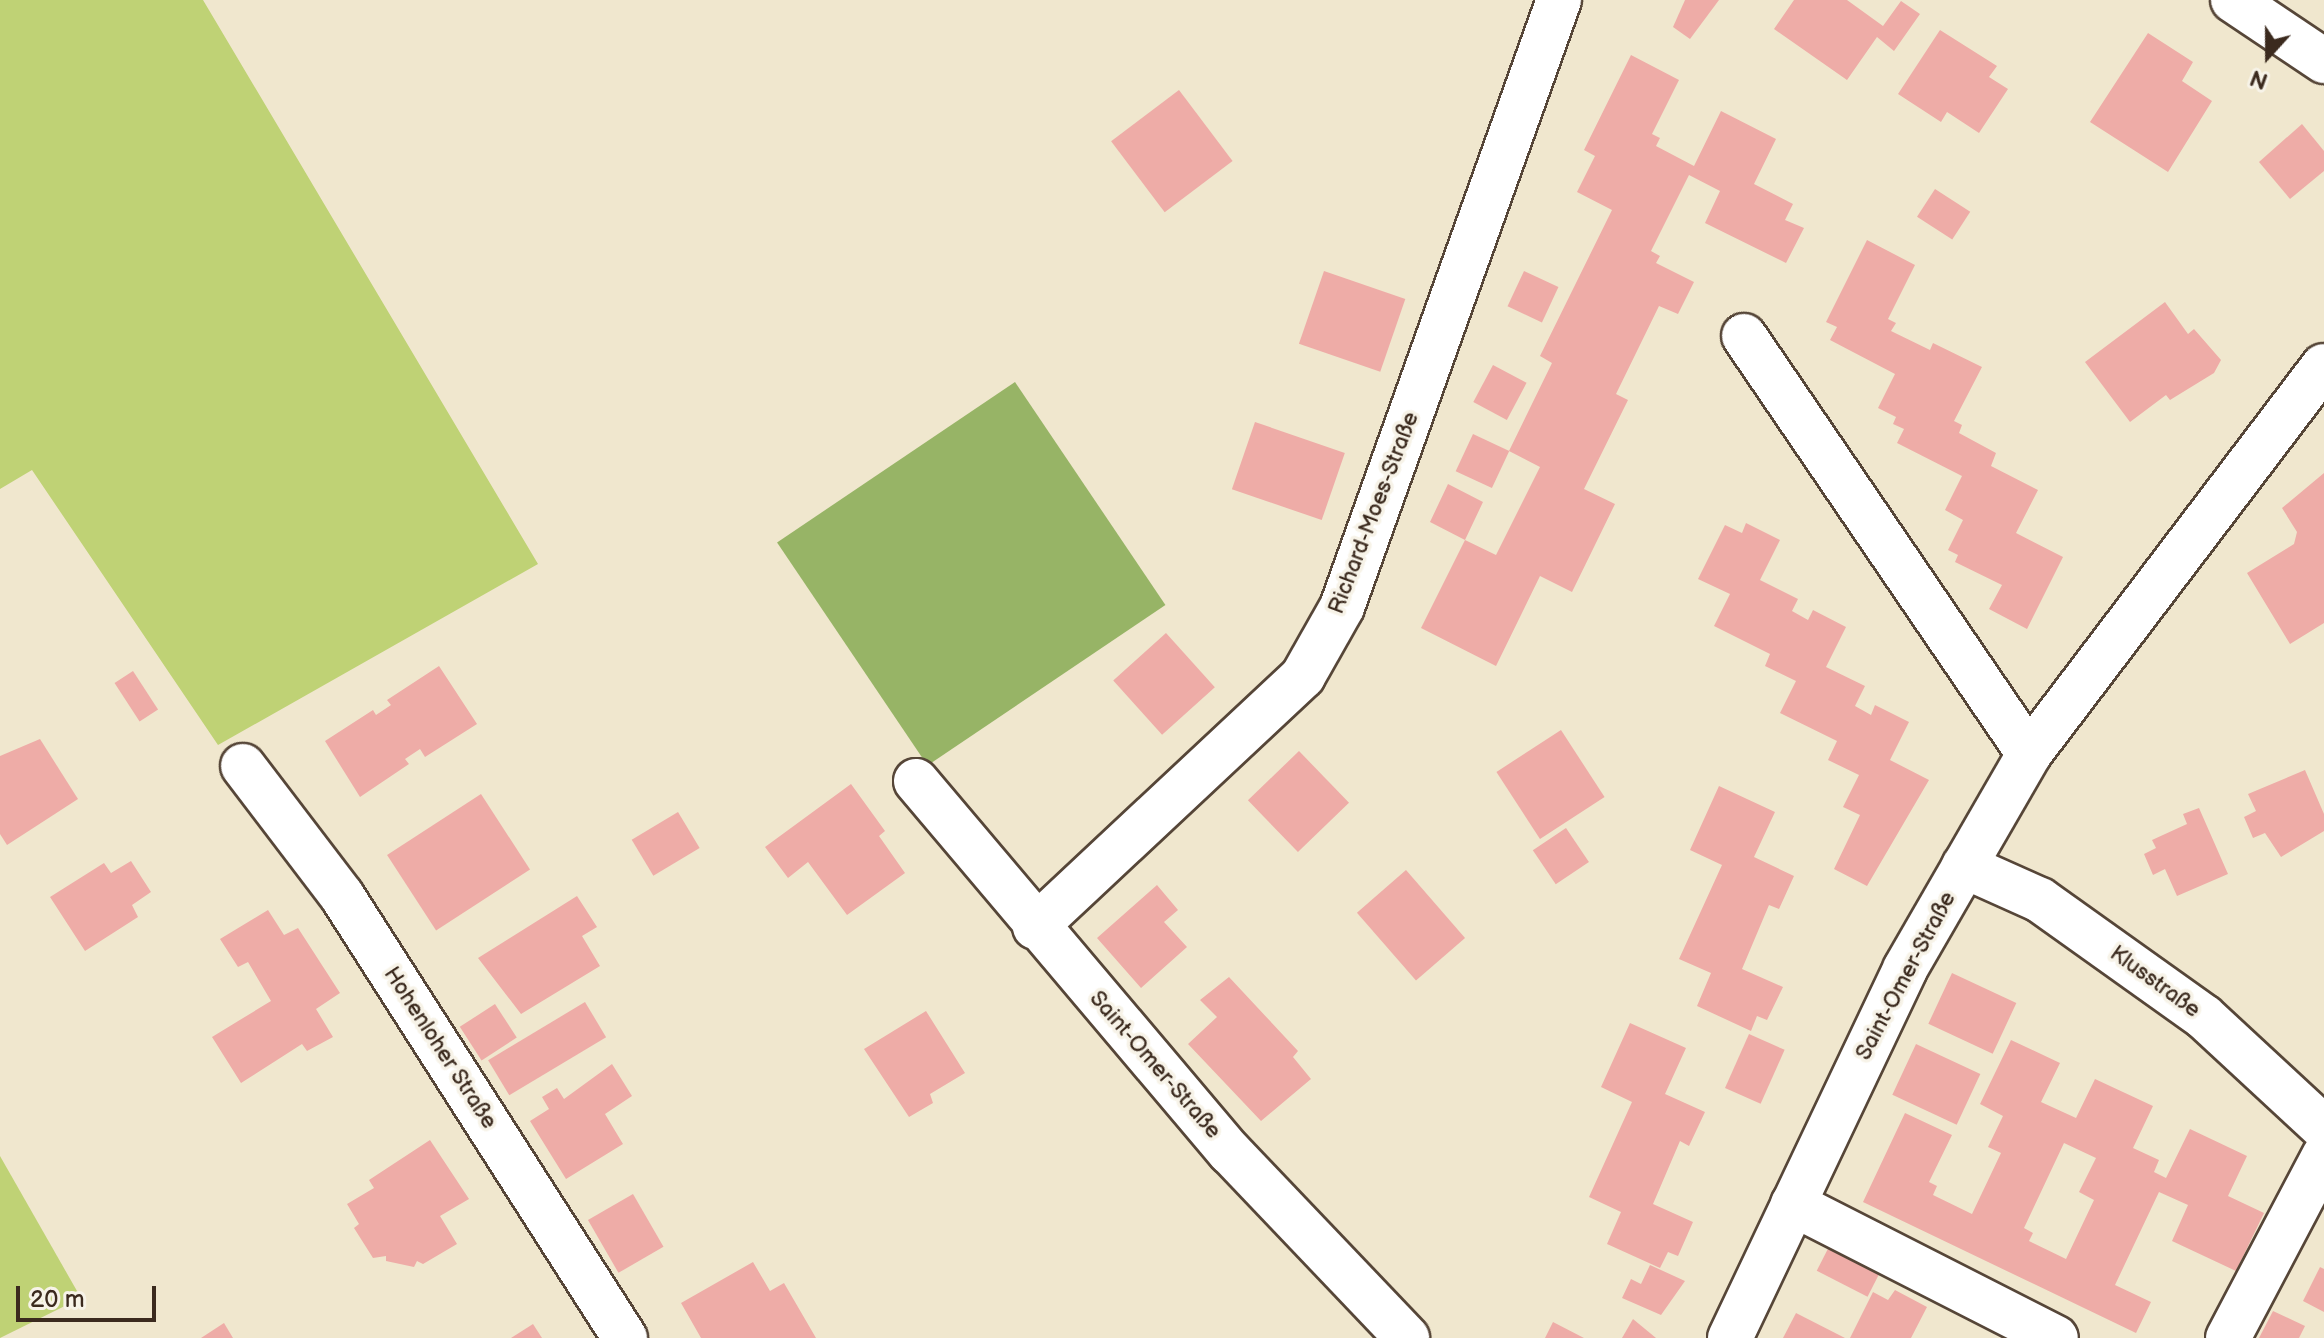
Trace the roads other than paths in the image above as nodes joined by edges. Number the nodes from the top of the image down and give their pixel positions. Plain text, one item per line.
1 (1559, 0) edge
2 (2233, 0) edge
3 (2324, 61) edge
4 (1744, 336) dead end
5 (2324, 366) edge
6 (2029, 754) junction
7 (243, 766) dead end
8 (916, 781) dead end
9 (1964, 866) junction
10 (1035, 927) junction
11 (2324, 1128) edge
12 (2324, 1156) edge
13 (1793, 1204) junction
14 (625, 1338) edge
15 (1407, 1338) edge
16 (1730, 1338) edge
17 (2056, 1338) edge
18 (2228, 1338) edge

1 - 10 street, Richard-Moes-Straße
2 - 3 street
4 - 6 street
5 - 6 street, Saint-Omer-Straße
6 - 9 street, Saint-Omer-Straße
7 - 14 street, Hohenloher Straße
8 - 10 street, Saint-Omer-Straße
9 - 11 street, Klusstraße
9 - 13 street, Saint-Omer-Straße
10 - 15 street, Saint-Omer-Straße
12 - 18 street
13 - 16 street, Saint-Omer-Straße
13 - 17 street

